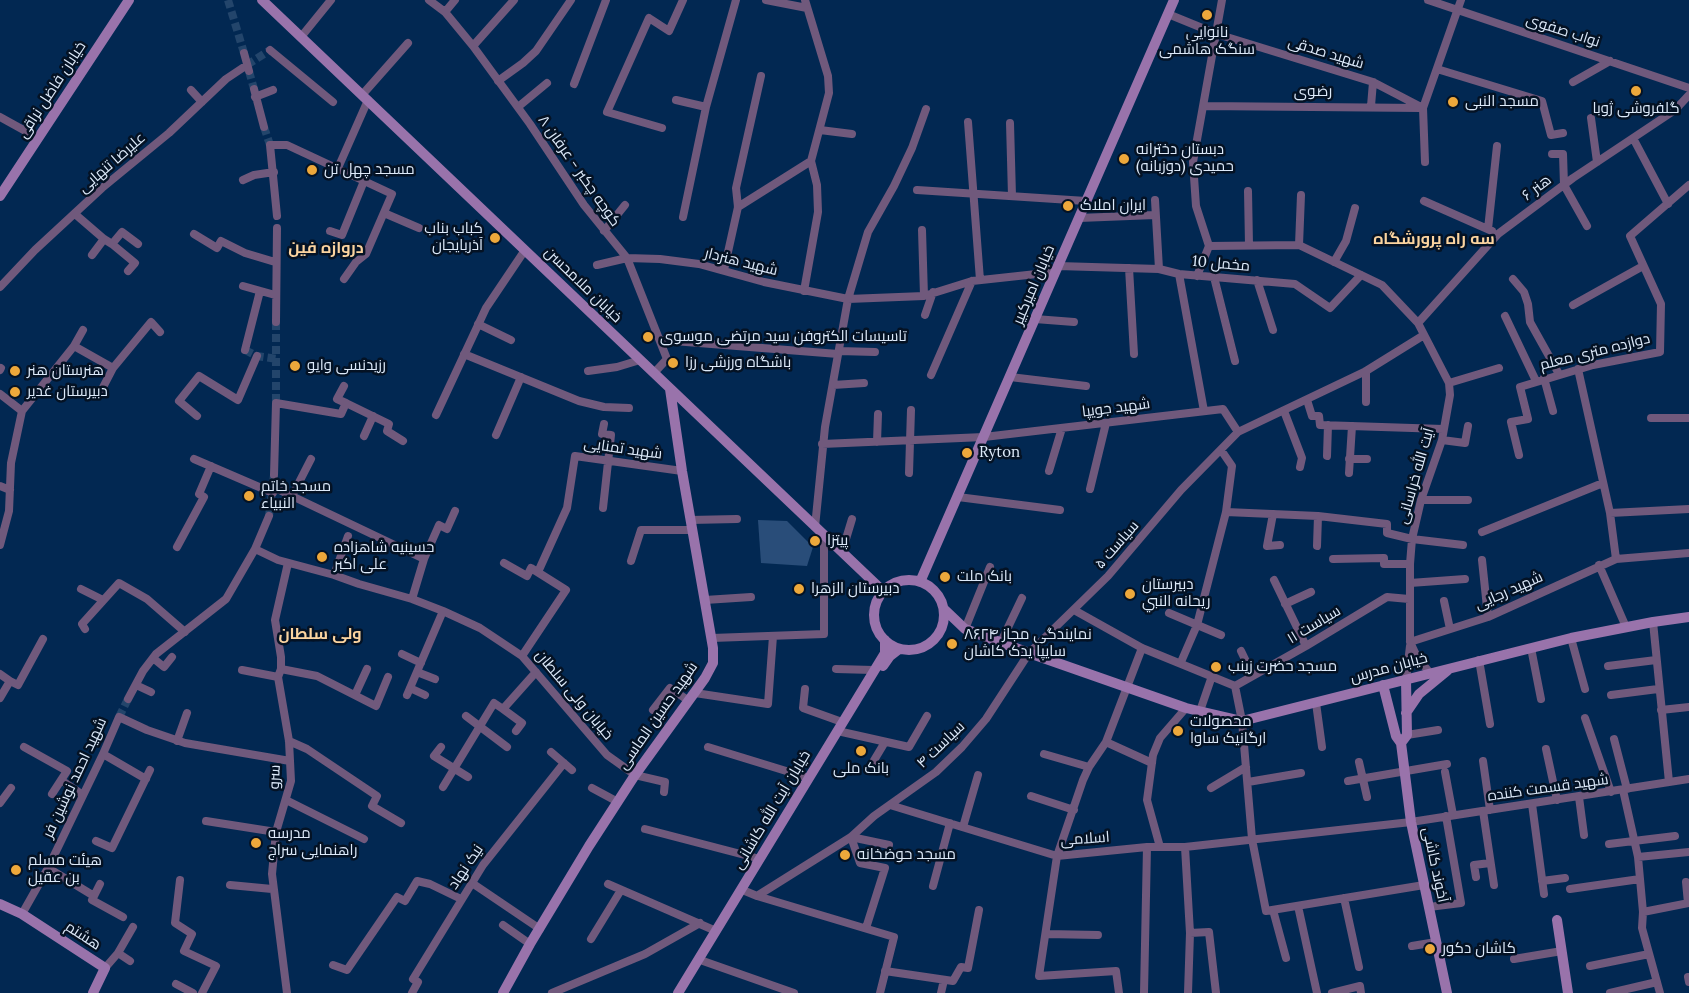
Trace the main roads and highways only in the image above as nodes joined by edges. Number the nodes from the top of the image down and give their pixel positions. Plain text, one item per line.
1 (129, 0) edge
2 (262, 0) edge
3 (1174, 0) edge
4 (0, 196) edge
5 (670, 389) junction
6 (920, 582) junction
7 (883, 591) junction
8 (944, 609) junction
9 (1689, 617) edge
10 (965, 629) junction
11 (940, 630) junction
12 (885, 640) junction
13 (899, 649) junction
14 (1453, 667) junction
15 (1406, 680) junction
16 (1383, 685) junction
17 (1406, 713) junction
18 (842, 727) junction
19 (1404, 739) junction
20 (0, 904) edge
21 (1557, 920) dead end
22 (93, 993) edge
23 (503, 993) edge
24 (678, 993) edge
25 (684, 993) edge
26 (1447, 993) edge
27 (1568, 993) edge

1 - 4 main road, خیابان فاضل نراقی
2 - 5 main road, خیابان ملامحسن
3 - 6 main road, خیابان امیرکبیر
5 - 7 main road, خیابان ملامحسن
5 - 23 main road, شهید حسین الماسی
6 - 7 main road
6 - 8 main road
7 - 12 main road
8 - 10 main road
8 - 11 main road
9 - 14 main road, خیابان مدرس
10 - 11 main road
10 - 16 main road, خیابان مدرس
11 - 13 main road
12 - 13 main road
12 - 18 main road, خیابان آیت الله کاشانی
13 - 18 main road, خیابان آیت الله کاشانی
14 - 15 main road, خیابان مدرس
14 - 17 main road
15 - 16 main road, خیابان مدرس
15 - 17 main road, آخوند کاشی
16 - 19 main road, آخوند کاشی
17 - 19 main road, آخوند کاشی
18 - 24 main road, خیابان آیت الله کاشانی
18 - 25 main road, خیابان آیت الله کاشانی
19 - 26 main road, آخوند کاشی
20 - 22 main road, هشتم
21 - 27 main road

